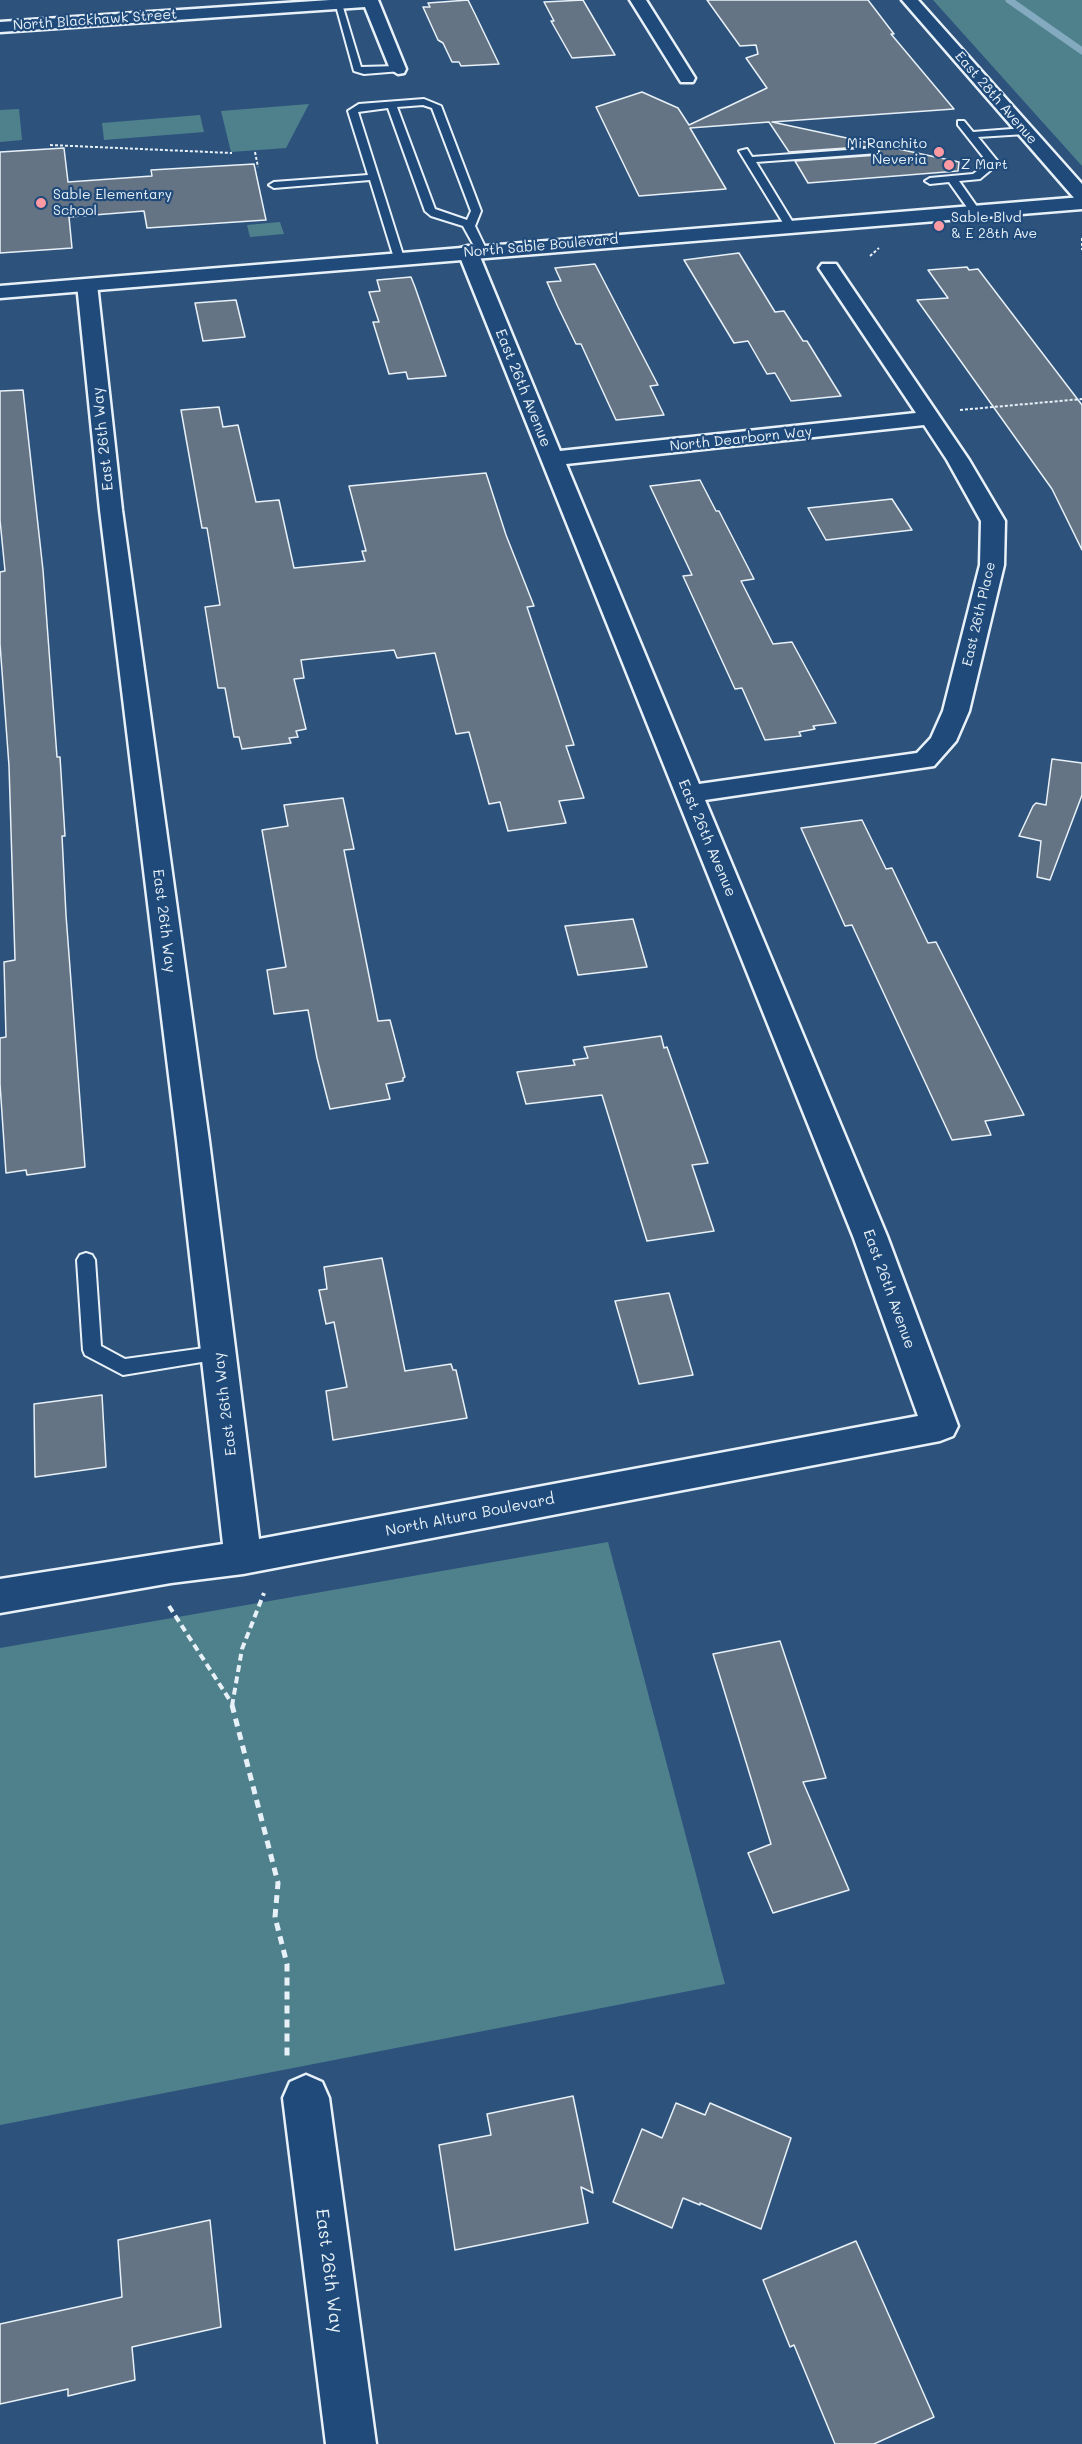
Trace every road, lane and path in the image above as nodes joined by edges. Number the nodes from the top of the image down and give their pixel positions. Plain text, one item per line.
1 (638, 0) edge
2 (910, 0) edge
3 (370, 1) edge
4 (338, 4) junction
5 (0, 27) edge
6 (398, 69) joint
7 (687, 78) dead end
8 (392, 105) junction
9 (961, 123) dead end
10 (1025, 131) junction
11 (972, 135) junction
12 (50, 145) dead end
13 (874, 151) dead end
14 (232, 153) dead end
15 (374, 177) junction
16 (952, 179) junction
17 (930, 181) dead end
18 (274, 185) dead end
19 (1082, 195) edge
20 (1082, 202) edge
21 (975, 211) junction
22 (790, 226) junction
23 (1082, 238) edge
24 (473, 243) junction
25 (1082, 250) edge
26 (399, 258) junction
27 (829, 268) dead end
28 (87, 284) junction
29 (0, 292) edge
30 (1082, 399) edge
31 (959, 410) dead end
32 (930, 418) junction
33 (551, 459) junction
34 (689, 794) junction
35 (86, 1260) dead end
36 (219, 1353) junction
37 (939, 1426) joint
38 (282, 1551) junction
39 (243, 1558) junction
40 (171, 1568) junction
41 (0, 1596) edge
42 (231, 1702) junction
43 (306, 2098) joint
44 (351, 2444) edge

1 - 7 street
2 - 10 street, East 28th Avenue
3 - 4 street, North Blackhawk Street
3 - 6 street
4 - 5 street, North Blackhawk Street
4 - 6 lane
8 - 15 lane
8 - 24 lane
8 - 24 lane
9 - 11 lane
10 - 11 lane
10 - 19 street, East 28th Avenue
11 - 16 lane
12 - 14 path
13 - 22 lane
15 - 18 lane
15 - 26 lane
16 - 17 lane
16 - 21 lane
20 - 21 street, North Sable Boulevard
21 - 22 street, North Sable Boulevard
22 - 24 street, North Sable Boulevard
23 - 25 path
24 - 26 street, North Sable Boulevard
24 - 33 street, East 26th Avenue
26 - 28 street, North Sable Boulevard
27 - 32 street, East 26th Place
28 - 29 street, North Sable Boulevard
28 - 36 street, East 26th Way
30 - 31 path
32 - 33 street, North Dearborn Way
32 - 34 street, East 26th Place
33 - 34 street, East 26th Avenue
34 - 37 street, East 26th Avenue
35 - 36 lane
36 - 39 street, East 26th Way
37 - 38 street, North Altura Boulevard
38 - 39 street, North Altura Boulevard
38 - 42 path
39 - 40 street, North Altura Boulevard
40 - 41 street, North Altura Boulevard
40 - 42 path
42 - 43 path
43 - 44 street, East 26th Way

